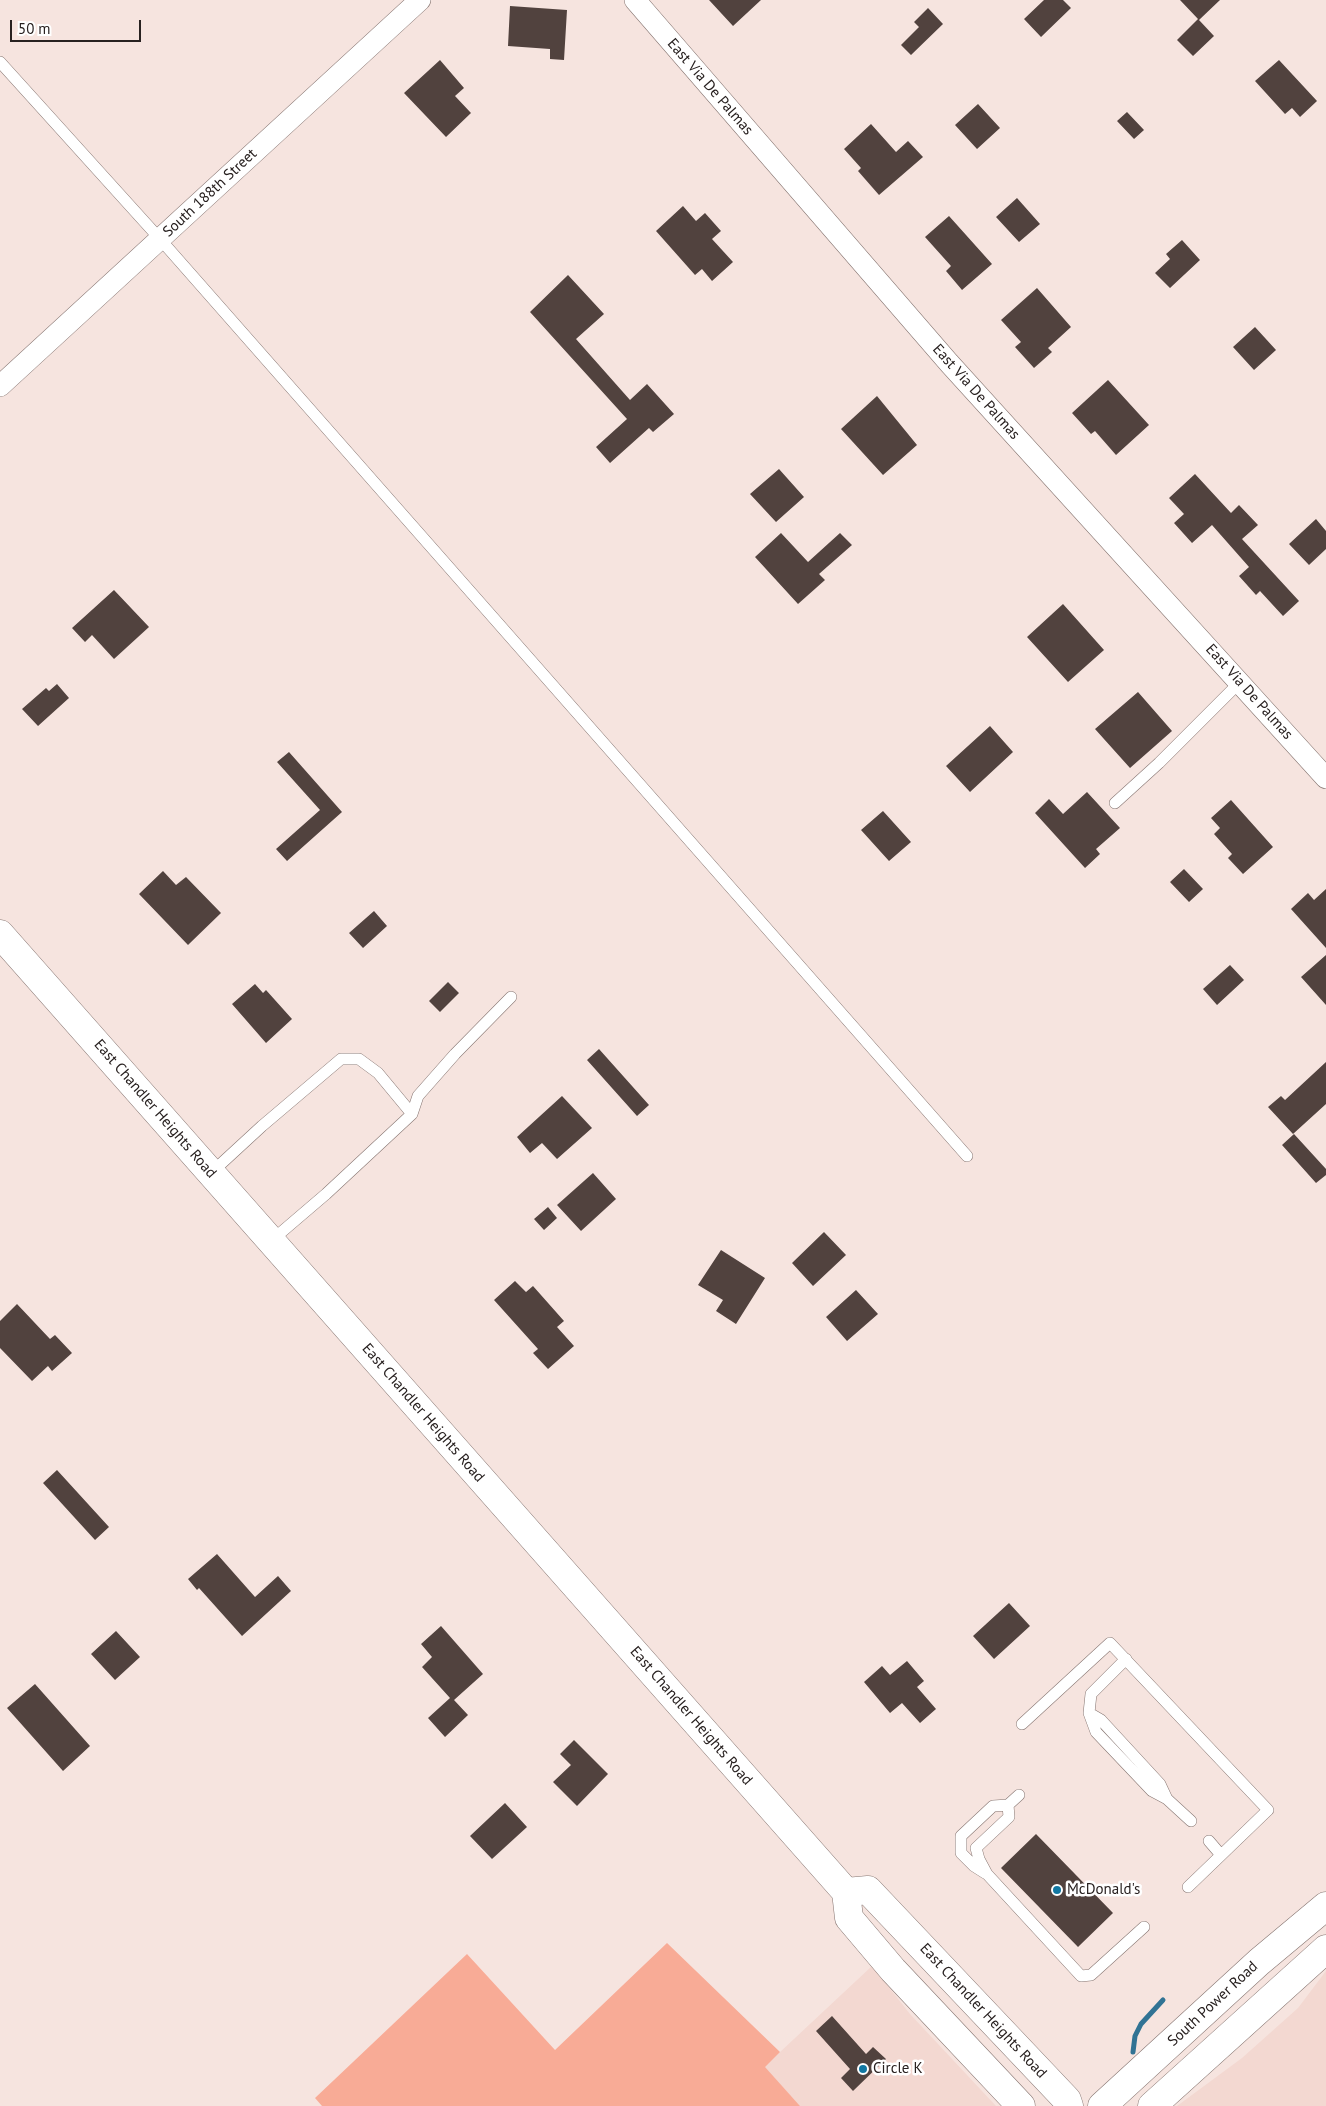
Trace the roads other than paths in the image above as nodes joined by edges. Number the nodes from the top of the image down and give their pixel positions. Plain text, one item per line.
1 (420, 0) edge
2 (635, 0) edge
3 (0, 62) edge
4 (160, 239) junction
5 (0, 386) edge
6 (1240, 682) junction
7 (1326, 778) edge
8 (1115, 804) dead end
9 (4, 946) edge
10 (511, 997) dead end
11 (412, 1114) junction
12 (967, 1156) dead end
13 (210, 1173) junction
14 (271, 1241) junction
15 (1126, 1659) junction
16 (1022, 1724) dead end
17 (1019, 1795) dead end
18 (1008, 1805) junction
19 (1191, 1821) dead end
20 (1209, 1841) dead end
21 (1222, 1855) junction
22 (987, 1874) junction
23 (1188, 1887) dead end
24 (846, 1892) junction
25 (1326, 1906) edge
26 (1144, 1927) dead end
27 (1326, 1949) edge
28 (1020, 2106) edge
29 (1069, 2106) edge
30 (1102, 2106) edge
31 (1152, 2106) edge

1 - 4 street, South 188th Street
2 - 6 street, East Via De Palmas
3 - 4 lane
4 - 5 street, South 188th Street
4 - 12 lane
6 - 7 street, East Via De Palmas
6 - 8 lane
9 - 13 main road, East Chandler Heights Road
10 - 11 lane
11 - 13 lane
11 - 14 lane
13 - 14 main road, East Chandler Heights Road
14 - 24 main road, East Chandler Heights Road
15 - 16 lane
15 - 19 lane
15 - 21 lane
17 - 18 lane
18 - 22 lane
18 - 22 lane
20 - 21 lane
21 - 23 lane
22 - 26 lane
24 - 28 main road
24 - 29 main road, East Chandler Heights Road
25 - 30 main road, South Power Road
27 - 31 main road

